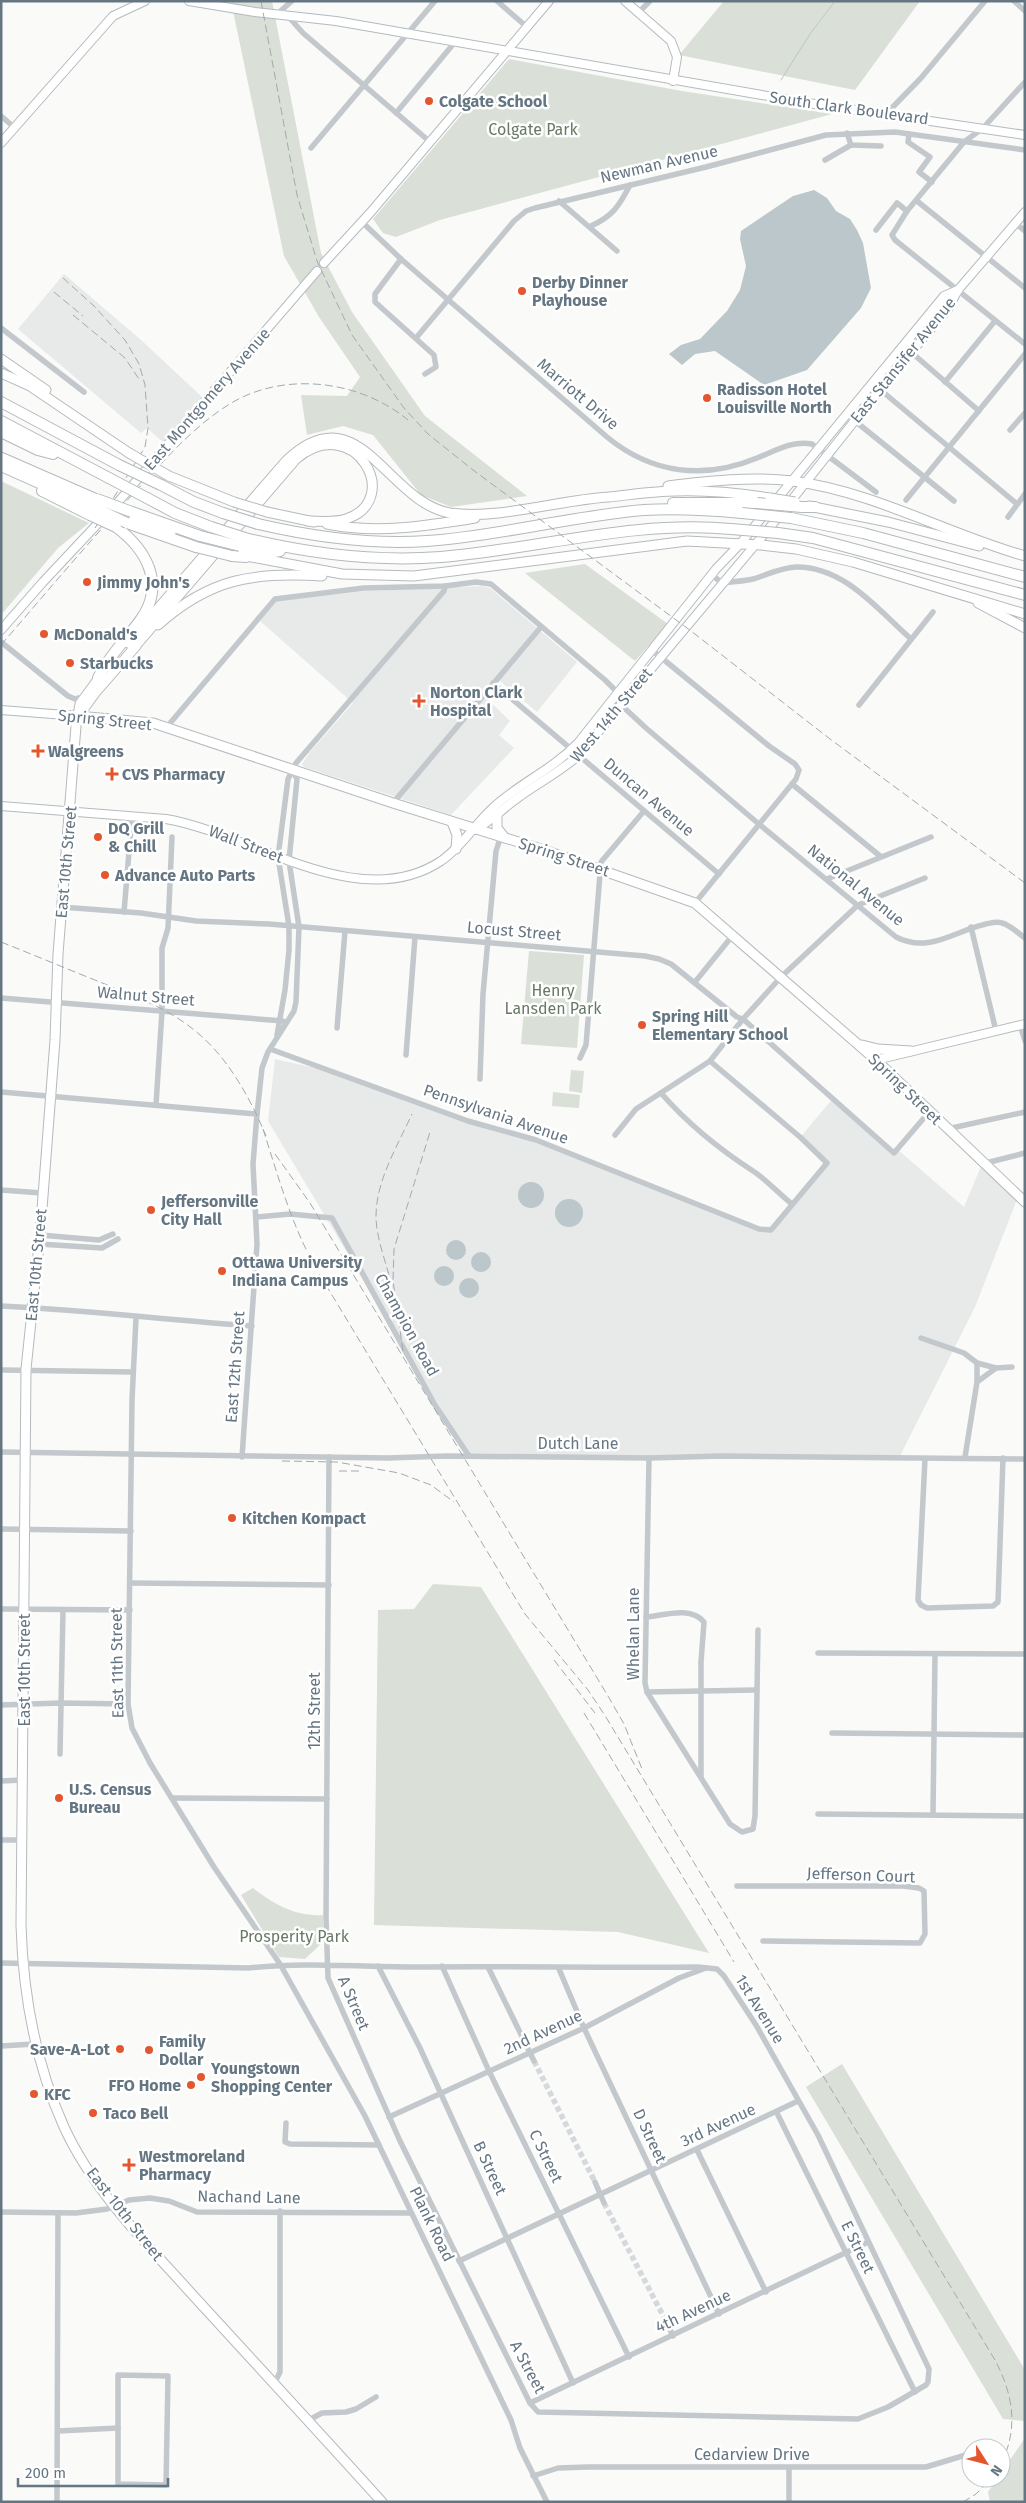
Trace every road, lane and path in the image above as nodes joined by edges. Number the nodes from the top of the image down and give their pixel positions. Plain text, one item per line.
1 (145, 1) edge
2 (190, 1) edge
3 (292, 1) edge
4 (435, 1) edge
5 (497, 1) edge
6 (549, 1) edge
7 (626, 1) edge
8 (650, 1) edge
9 (985, 1) edge
10 (1014, 1) edge
11 (639, 12) junction
12 (1025, 12) edge
13 (277, 14) junction
14 (286, 15) junction
15 (527, 27) junction
16 (407, 33) junction
17 (518, 38) junction
18 (455, 42) junction
19 (505, 52) junction
20 (529, 56) junction
21 (673, 81) junction
22 (1025, 82) edge
23 (364, 85) junction
24 (396, 113) junction
25 (887, 113) junction
26 (1, 116) edge
27 (14, 128) junction
28 (983, 128) junction
29 (848, 133) junction
30 (909, 134) junction
31 (1025, 135) edge
32 (429, 141) junction
33 (964, 142) junction
34 (1, 143) edge
35 (851, 145) junction
36 (881, 146) dead end
37 (311, 148) dead end
38 (1025, 150) edge
39 (825, 160) dead end
40 (932, 182) junction
41 (630, 185) junction
42 (559, 201) junction
43 (917, 201) junction
44 (908, 211) junction
45 (1025, 212) edge
46 (362, 222) junction
47 (1015, 223) junction
48 (591, 226) junction
49 (876, 230) dead end
50 (1025, 231) edge
51 (617, 251) dead end
52 (987, 258) junction
53 (401, 259) junction
54 (324, 263) dead end
55 (318, 271) dead end
56 (1025, 288) edge
57 (958, 290) junction
58 (448, 300) junction
59 (995, 321) junction
60 (4, 330) edge
61 (416, 338) junction
62 (1025, 344) edge
63 (911, 352) junction
64 (1025, 354) edge
65 (1, 359) edge
66 (1, 373) edge
67 (425, 374) dead end
68 (871, 382) junction
69 (945, 382) junction
70 (880, 389) junction
71 (84, 392) dead end
72 (1, 402) edge
73 (979, 411) junction
74 (1025, 413) edge
75 (1, 421) edge
76 (855, 421) junction
77 (1010, 430) dead end
78 (1, 432) edge
79 (102, 436) junction
80 (950, 446) junction
81 (818, 448) junction
82 (827, 455) junction
83 (66, 457) junction
84 (4, 461) edge
85 (1, 470) edge
86 (926, 478) junction
87 (791, 481) junction
88 (804, 483) junction
89 (876, 492) dead end
90 (1025, 494) edge
91 (608, 496) junction
92 (906, 500) dead end
93 (954, 501) dead end
94 (1017, 504) junction
95 (802, 506) junction
96 (93, 507) junction
97 (815, 507) joint
98 (646, 510) junction
99 (505, 511) junction
100 (1008, 517) dead end
101 (308, 521) junction
102 (740, 544) junction
103 (755, 544) junction
104 (238, 548) junction
105 (996, 548) junction
106 (1025, 556) edge
107 (246, 557) joint
108 (342, 574) junction
109 (712, 575) junction
110 (1025, 577) edge
111 (722, 583) junction
112 (445, 586) junction
113 (1025, 595) edge
114 (968, 596) junction
115 (933, 612) dead end
116 (1025, 614) edge
117 (681, 615) joint
118 (689, 622) joint
119 (541, 627) junction
120 (1025, 628) edge
121 (1, 630) edge
122 (911, 639) junction
123 (1, 642) edge
124 (132, 650) junction
125 (652, 650) junction
126 (660, 656) junction
127 (98, 678) junction
128 (493, 683) junction
129 (618, 694) junction
130 (83, 697) junction
131 (620, 704) junction
132 (859, 705) dead end
133 (1, 710) edge
134 (78, 716) junction
135 (166, 728) junction
136 (571, 750) junction
137 (578, 756) junction
138 (292, 770) junction
139 (792, 784) junction
140 (393, 803) junction
141 (1, 806) edge
142 (70, 811) junction
143 (644, 811) junction
144 (497, 813) junction
145 (132, 816) junction
146 (452, 822) junction
147 (760, 825) junction
148 (474, 830) junction
149 (172, 837) dead end
150 (503, 837) junction
151 (931, 837) dead end
152 (456, 849) junction
153 (880, 856) junction
154 (278, 857) junction
155 (289, 860) junction
156 (602, 870) junction
157 (719, 874) junction
158 (925, 878) dead end
159 (827, 879) junction
160 (695, 903) junction
161 (858, 905) junction
162 (62, 907) junction
163 (124, 912) junction
164 (168, 916) junction
165 (289, 926) junction
166 (299, 927) junction
167 (971, 927) junction
168 (345, 931) junction
169 (733, 935) junction
170 (415, 937) junction
171 (1025, 938) edge
172 (489, 943) junction
173 (594, 951) junction
174 (781, 977) junction
175 (695, 982) junction
176 (1, 998) edge
177 (57, 1002) junction
178 (162, 1011) junction
179 (743, 1018) junction
180 (280, 1020) junction
181 (288, 1021) junction
182 (1022, 1025) edge
183 (337, 1028) dead end
184 (996, 1032) junction
185 (1025, 1041) edge
186 (857, 1043) junction
187 (272, 1046) junction
188 (911, 1051) junction
189 (406, 1055) dead end
190 (580, 1058) dead end
191 (876, 1060) junction
192 (710, 1061) junction
193 (480, 1079) dead end
194 (1, 1092) edge
195 (661, 1093) junction
196 (50, 1096) junction
197 (156, 1105) junction
198 (929, 1112) junction
199 (1025, 1112) edge
200 (257, 1114) junction
201 (947, 1130) junction
202 (615, 1135) dead end
203 (1025, 1153) edge
204 (982, 1164) junction
205 (1, 1190) edge
206 (42, 1193) junction
207 (1025, 1202) edge
208 (792, 1204) junction
209 (257, 1217) junction
210 (113, 1234) dead end
211 (118, 1239) dead end
212 (39, 1240) junction
213 (1, 1306) edge
214 (34, 1307) junction
215 (136, 1318) junction
216 (252, 1326) junction
217 (921, 1338) dead end
218 (978, 1363) junction
219 (1012, 1367) dead end
220 (996, 1368) junction
221 (26, 1369) junction
222 (1, 1370) edge
223 (133, 1372) junction
224 (976, 1382) junction
225 (1, 1452) edge
226 (24, 1452) junction
227 (131, 1456) junction
228 (469, 1456) junction
229 (746, 1456) junction
230 (242, 1457) junction
231 (329, 1457) junction
232 (965, 1457) junction
233 (649, 1458) junction
234 (1003, 1458) junction
235 (925, 1459) junction
236 (1025, 1459) edge
237 (747, 1464) dead end
238 (1, 1530) edge
239 (24, 1530) junction
240 (131, 1531) junction
241 (130, 1583) junction
242 (329, 1585) junction
243 (1, 1609) edge
244 (24, 1609) junction
245 (63, 1610) junction
246 (130, 1610) junction
247 (646, 1617) junction
248 (758, 1630) dead end
249 (818, 1653) dead end
250 (935, 1654) junction
251 (1025, 1654) edge
252 (701, 1690) junction
253 (756, 1690) junction
254 (647, 1692) junction
255 (62, 1702) junction
256 (128, 1704) junction
257 (1, 1705) edge
258 (24, 1705) junction
259 (832, 1733) dead end
260 (934, 1734) junction
261 (1025, 1735) edge
262 (60, 1754) dead end
263 (700, 1777) junction
264 (22, 1780) junction
265 (1, 1781) edge
266 (172, 1798) junction
267 (327, 1799) junction
268 (818, 1814) dead end
269 (933, 1815) junction
270 (1025, 1816) edge
271 (1, 1840) edge
272 (22, 1840) junction
273 (737, 1886) dead end
274 (763, 1941) dead end
275 (1, 1963) edge
276 (22, 1964) junction
277 (280, 1964) junction
278 (326, 1965) junction
279 (378, 1966) junction
280 (442, 1966) junction
281 (488, 1967) junction
282 (706, 1968) junction
283 (559, 1969) junction
284 (584, 2028) junction
285 (34, 2044) junction
286 (1, 2046) edge
287 (530, 2052) junction
288 (534, 2061) tunnel mouth
289 (489, 2071) junction
290 (441, 2093) junction
291 (798, 2101) junction
292 (777, 2113) junction
293 (389, 2116) junction
294 (286, 2123) dead end
295 (379, 2145) junction
296 (697, 2150) junction
297 (651, 2172) junction
298 (595, 2182) tunnel mouth
299 (600, 2195) junction
300 (604, 2203) tunnel mouth
301 (114, 2206) junction
302 (1, 2212) edge
303 (280, 2212) junction
304 (410, 2212) junction
305 (58, 2213) junction
306 (559, 2215) junction
307 (507, 2239) junction
308 (868, 2242) junction
309 (846, 2253) junction
310 (459, 2262) junction
311 (766, 2292) junction
312 (719, 2314) junction
313 (668, 2326) tunnel mouth
314 (673, 2336) junction
315 (629, 2356) junction
316 (929, 2376) joint
317 (573, 2383) junction
318 (274, 2384) junction
319 (915, 2392) junction
320 (376, 2397) dead end
321 (530, 2403) junction
322 (307, 2420) junction
323 (118, 2428) junction
324 (58, 2431) junction
325 (961, 2456) edge
326 (789, 2468) junction
327 (533, 2476) junction
328 (57, 2500) edge
329 (382, 2502) edge
330 (547, 2502) edge
331 (789, 2502) edge

1 - 27 street
2 - 13 street, South Clark Boulevard
3 - 13 street
4 - 16 street
5 - 15 street
6 - 15 street
7 - 11 street
8 - 11 street
9 - 25 street
10 - 12 street
11 - 21 street
13 - 14 street, South Clark Boulevard
14 - 16 street, South Clark Boulevard
14 - 23 street
15 - 17 street
16 - 18 street, South Clark Boulevard
16 - 23 street
17 - 19 street
17 - 20 street
18 - 19 street, South Clark Boulevard
18 - 24 street
19 - 20 street, South Clark Boulevard
19 - 32 street
20 - 21 street, South Clark Boulevard
21 - 25 street, South Clark Boulevard
22 - 28 street
23 - 24 street
23 - 37 street
24 - 32 street
25 - 28 street, South Clark Boulevard
26 - 27 street
27 - 34 street
28 - 31 street, South Clark Boulevard
28 - 33 street
29 - 30 street, Newman Avenue
29 - 35 street
29 - 41 street, Newman Avenue
30 - 33 street, Newman Avenue
30 - 40 street
32 - 46 street
33 - 38 street
33 - 40 street
35 - 36 street
35 - 39 street
40 - 43 street
41 - 42 street, Newman Avenue
41 - 48 street
42 - 48 street
42 - 58 street, Newman Avenue
43 - 44 street
43 - 52 street
44 - 49 street
44 - 57 street
45 - 47 street
46 - 53 street, Marriott Drive
46 - 54 street
47 - 50 street
47 - 52 street
48 - 51 street
52 - 56 street
52 - 57 street
53 - 58 street, Marriott Drive
53 - 61 street
55 - 121 street, East Montgomery Avenue
57 - 59 street
57 - 63 street, East Stansifer Avenue
57 - 68 street, East Stansifer Avenue
58 - 61 street, Newman Avenue
58 - 81 street, Marriott Drive
59 - 62 street
59 - 69 street
60 - 71 street
61 - 67 street
63 - 69 street
63 - 70 street, East Stansifer Avenue
64 - 73 street
65 - 79 main road
66 - 79 main road
68 - 70 street
68 - 81 street, East Stansifer Avenue
69 - 73 street
70 - 76 street, East Stansifer Avenue
70 - 80 street
72 - 98 highway, bridge
73 - 80 street
74 - 77 street
75 - 83 highway
76 - 82 street, East Stansifer Avenue
76 - 86 street
78 - 83 highway
79 - 101 main road, bridge
80 - 86 street
80 - 94 street
81 - 82 street
81 - 87 street, East Stansifer Avenue
82 - 88 street, East Stansifer Avenue
82 - 89 street
83 - 104 highway, bridge
84 - 96 highway
85 - 96 highway
86 - 92 street
86 - 93 street
87 - 88 main road
87 - 91 main road
87 - 102 street, East Stansifer Avenue
88 - 103 street, East Stansifer Avenue
88 - 105 main road
90 - 94 street
91 - 95 main road, bridge
91 - 99 main road
94 - 100 street
95 - 97 highway
95 - 98 highway, bridge
96 - 104 highway, bridge
96 - 127 highway, bridge
97 - 105 main road
98 - 110 highway, bridge
99 - 101 main road
99 - 127 main road
101 - 124 main road
102 - 103 main road
102 - 108 main road
102 - 109 street, East Stansifer Avenue
103 - 111 street, East Stansifer Avenue
103 - 114 main road
104 - 107 highway
104 - 113 highway, bridge
105 - 106 main road
107 - 108 main road
108 - 124 main road
109 - 111 street
109 - 117 street, East Stansifer Avenue
111 - 118 street, East Stansifer Avenue
111 - 122 street
112 - 119 street
112 - 135 street
112 - 138 street
114 - 116 main road
114 - 120 main road
115 - 122 street
117 - 125 street, West 14th Street
118 - 126 street, West 14th Street
119 - 128 street
119 - 129 street
122 - 132 street
123 - 130 street
124 - 134 main road
125 - 126 street
125 - 129 street, West 14th Street
126 - 131 street, West 14th Street
126 - 139 street
127 - 130 main road
128 - 136 street, Duncan Avenue
128 - 140 street
129 - 131 street
129 - 136 street, West 14th Street
130 - 134 main road, East 10th Street
131 - 137 street, West 14th Street
131 - 147 street, National Avenue
133 - 134 street, Spring Street
134 - 135 main road, Spring Street
134 - 142 main road, East 10th Street
135 - 138 main road, Spring Street
136 - 137 street, Duncan Avenue
136 - 148 street, West 14th Street
137 - 143 street, Duncan Avenue
137 - 144 street, West 14th Street
138 - 140 main road, Spring Street
138 - 154 street, East 12th Street
138 - 155 street, East 12th Street
139 - 147 street
139 - 153 street
140 - 146 main road, Spring Street
141 - 142 street, Wall Street
142 - 145 street, Wall Street
142 - 162 main road, East 10th Street
143 - 156 street
143 - 157 street, Duncan Avenue
144 - 148 street, West 14th Street
144 - 150 main road
145 - 154 street, Wall Street
145 - 163 street
146 - 148 main road, Spring Street
146 - 152 main road
147 - 157 street
147 - 159 street, National Avenue
148 - 150 main road, Spring Street
148 - 152 street, Wall Street
149 - 164 street
150 - 156 main road, Spring Street
150 - 172 street
151 - 153 street
152 - 155 street, Wall Street
153 - 159 street
154 - 155 street, Wall Street
154 - 165 street, East 12th Street
155 - 166 street, East 12th Street
156 - 160 main road, Spring Street
156 - 173 street
157 - 160 street
158 - 161 street
159 - 161 street, National Avenue
160 - 169 main road, Spring Street
161 - 167 street, National Avenue
161 - 174 street
162 - 163 street, Locust Street
162 - 177 main road, East 10th Street
163 - 164 street, Locust Street
164 - 165 street, Locust Street
164 - 178 street
165 - 166 street, Locust Street
165 - 180 street, East 12th Street
166 - 168 street, Locust Street
166 - 181 street, East 12th Street
167 - 171 street, National Avenue
167 - 184 street
168 - 170 street, Locust Street
168 - 183 street
169 - 174 main road, Spring Street
169 - 175 street
170 - 172 street, Locust Street
170 - 189 street
172 - 173 street, Locust Street
172 - 193 street
173 - 175 street, Locust Street
173 - 190 street
174 - 179 street
174 - 186 main road, Spring Street
175 - 179 street, Locust Street
176 - 177 street, Walnut Street
177 - 178 street, Walnut Street
177 - 196 main road, East 10th Street
178 - 180 street, Walnut Street
178 - 197 street
179 - 192 street
179 - 198 street, Locust Street
180 - 181 street, Walnut Street
180 - 187 street, East 12th Street
181 - 187 street, East 12th Street
182 - 184 street
182 - 185 street
184 - 188 street
186 - 188 main road
186 - 191 main road, Spring Street
187 - 200 street, East 12th Street
187 - 208 street, Pennsylvania Avenue
188 - 191 street
191 - 198 main road, Spring Street
192 - 195 street
192 - 208 street
194 - 196 street
195 - 202 street
195 - 208 street
196 - 197 street
196 - 206 main road, East 10th Street
197 - 200 street
198 - 201 main road, Spring Street
199 - 201 street
200 - 209 street, East 12th Street
201 - 204 main road, Spring Street
203 - 204 street
204 - 207 main road, Spring Street
205 - 206 street
206 - 212 main road, East 10th Street
209 - 216 street, East 12th Street
209 - 228 street, Champion Road
210 - 212 street
211 - 212 street
212 - 214 main road, East 10th Street
213 - 214 street
214 - 215 street
214 - 221 main road, East 10th Street
215 - 216 street
215 - 223 street, East 11th Street
216 - 230 street, East 12th Street
217 - 218 street
218 - 220 street
218 - 224 street
219 - 220 street
220 - 224 street
221 - 222 street
221 - 223 street
221 - 226 main road, East 10th Street
223 - 227 street, East 11th Street
224 - 232 street
225 - 226 street, Dutch Lane
226 - 227 street, Dutch Lane
226 - 239 main road, East 10th Street
227 - 230 street, Dutch Lane
227 - 240 street, East 11th Street
228 - 231 street, Dutch Lane
228 - 233 street, Dutch Lane
229 - 233 street, Dutch Lane
229 - 235 street, Dutch Lane
229 - 237 street
230 - 231 street, Dutch Lane
231 - 242 street, 12th Street
232 - 234 street, Dutch Lane
232 - 235 street, Dutch Lane
233 - 247 street, Whelan Lane
234 - 235 street
234 - 236 street, Dutch Lane
238 - 239 street
239 - 240 street
239 - 244 main road, East 10th Street
240 - 241 street, East 11th Street
241 - 242 street
241 - 246 street, East 11th Street
242 - 267 street, 12th Street
243 - 244 street
244 - 245 street
244 - 258 main road, East 10th Street
245 - 246 street
245 - 255 street
246 - 256 street, East 11th Street
247 - 252 street
247 - 254 street, Whelan Lane
248 - 253 street
249 - 250 street
250 - 251 street
250 - 260 street
252 - 253 street
252 - 254 street
252 - 263 street
253 - 263 street, Whelan Lane
254 - 263 street, Whelan Lane
255 - 256 street
255 - 258 street
255 - 262 street
256 - 266 street, East 11th Street
257 - 258 street
258 - 264 main road, East 10th Street
259 - 260 street
260 - 261 street
260 - 269 street
264 - 265 street
264 - 272 main road, East 10th Street
266 - 267 street
266 - 277 street, East 11th Street
267 - 278 street, 12th Street
268 - 269 street
269 - 270 street
271 - 272 street
272 - 276 main road, East 10th Street
273 - 274 street, Jefferson Court
275 - 276 street
276 - 277 street
276 - 285 main road, East 10th Street
277 - 278 street
277 - 295 street, Plank Road
278 - 279 street
278 - 293 street, A Street
279 - 280 street
279 - 290 street, B Street
280 - 281 street
280 - 289 street, C Street
281 - 283 street
281 - 287 street
282 - 283 street
282 - 284 street, 2nd Avenue
282 - 291 street, 1st Avenue
283 - 284 street, D Street
284 - 287 street, 2nd Avenue
284 - 297 street, D Street
285 - 286 street
285 - 301 main road, East 10th Street
287 - 288 street
287 - 289 street, 2nd Avenue
289 - 290 street, 2nd Avenue
289 - 306 street, C Street
290 - 293 street, 2nd Avenue
290 - 307 street, B Street
291 - 292 street, 3rd Avenue
291 - 308 street, 1st Avenue
292 - 296 street, 3rd Avenue
292 - 309 street, E Street
293 - 310 street, A Street
294 - 295 street
295 - 304 street, Plank Road
296 - 297 street, 3rd Avenue
296 - 311 street
297 - 299 street, 3rd Avenue
297 - 312 street, D Street
298 - 299 street
299 - 300 street
299 - 306 street, 3rd Avenue
301 - 303 street, Nachand Lane
301 - 305 street, Nachand Lane
301 - 318 main road, East 10th Street
302 - 305 street, Nachand Lane
303 - 304 street, Nachand Lane
303 - 318 street
304 - 327 street, Plank Road
305 - 324 street
306 - 307 street, 3rd Avenue
306 - 315 street, C Street
307 - 310 street, 3rd Avenue
307 - 317 street, B Street
308 - 309 street, 4th Avenue
308 - 316 street, 1st Avenue
309 - 311 street, 4th Avenue
309 - 319 street, E Street
310 - 321 street, A Street
311 - 312 street, 4th Avenue
312 - 314 street, 4th Avenue
313 - 314 street
314 - 315 street, 4th Avenue
315 - 317 street, 4th Avenue
316 - 319 street, A Street
317 - 321 street, 4th Avenue
318 - 322 main road, East 10th Street
319 - 321 street, A Street
320 - 322 street
322 - 329 main road, East 10th Street
323 - 323 street
323 - 324 street
324 - 328 street
325 - 326 street, Cedarview Drive
326 - 327 street, Cedarview Drive
326 - 331 street
327 - 330 street, Plank Road

